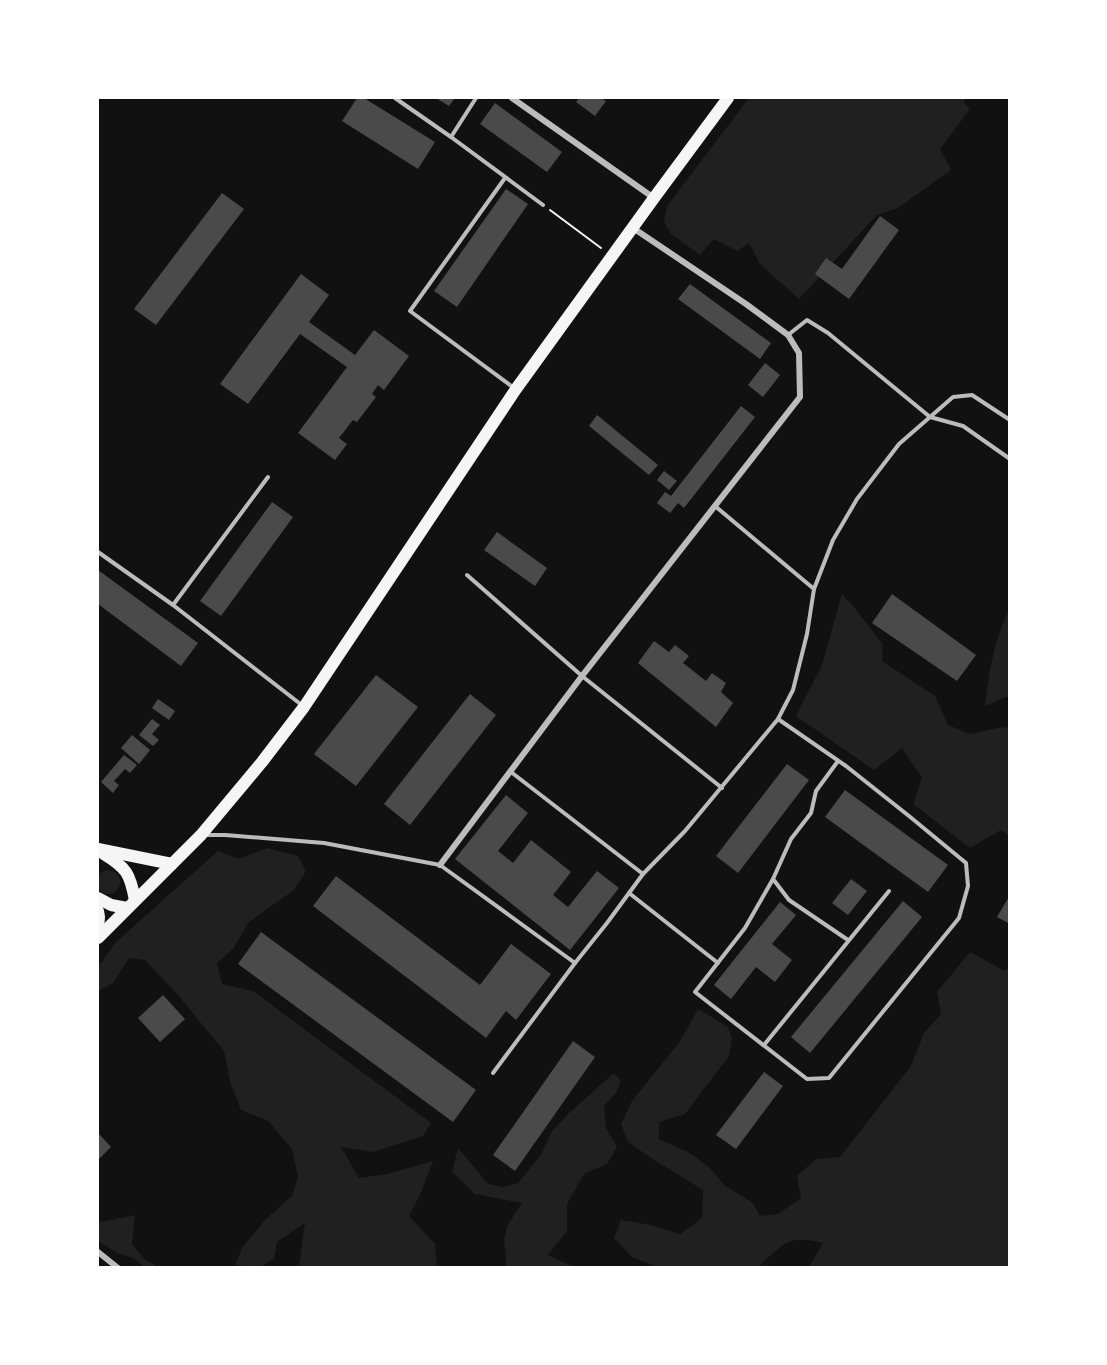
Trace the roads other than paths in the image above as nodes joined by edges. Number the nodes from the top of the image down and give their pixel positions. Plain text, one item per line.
1 (395, 98) edge
2 (476, 98) edge
3 (512, 98) edge
4 (729, 98) edge
5 (451, 137) junction
6 (505, 178) junction
7 (654, 198) junction
8 (543, 205) road end
9 (633, 228) junction
10 (788, 335) junction
11 (516, 389) junction
12 (930, 417) junction
13 (1010, 420) edge
14 (1010, 459) edge
15 (268, 477) dead end
16 (715, 506) junction
17 (98, 552) edge
18 (467, 575) dead end
19 (814, 589) junction
20 (173, 605) junction
21 (582, 676) junction
22 (304, 707) junction
23 (778, 719) junction
24 (838, 761) junction
25 (510, 771) junction
26 (722, 788) junction
27 (201, 836) junction
28 (98, 850) edge
29 (171, 864) junction
30 (440, 865) junction
31 (643, 874) junction
32 (773, 879) junction
33 (889, 891) dead end
34 (629, 893) junction
35 (98, 898) edge
36 (131, 904) junction
37 (98, 911) edge
38 (98, 929) edge
39 (98, 938) edge
40 (848, 940) junction
41 (575, 963) junction
42 (718, 963) junction
43 (764, 1045) junction
44 (493, 1073) dead end
45 (98, 1252) edge
46 (118, 1268) edge

1 - 5 lane
2 - 5 lane
3 - 7 street
4 - 7 main road
5 - 6 lane
6 - 8 lane
6 - 11 lane
7 - 9 main road
9 - 10 street
9 - 11 main road
10 - 12 lane
10 - 16 street
11 - 22 main road
12 - 13 lane
12 - 14 lane
12 - 19 lane
15 - 20 lane
16 - 19 lane
16 - 21 street
17 - 20 lane
18 - 21 lane
19 - 23 lane
20 - 22 lane
21 - 25 street
21 - 26 lane
22 - 27 main road
23 - 24 lane
23 - 26 lane
24 - 32 lane
24 - 43 lane
25 - 30 street
25 - 31 lane
26 - 31 lane
27 - 29 main road
27 - 30 lane
28 - 29 main road
28 - 36 main road
29 - 36 main road
30 - 41 lane
31 - 34 lane
32 - 40 lane
32 - 42 lane
33 - 40 lane
34 - 41 lane
34 - 42 lane
35 - 36 main road
36 - 39 main road
37 - 38 main road
40 - 43 lane
41 - 44 lane
42 - 43 lane
45 - 46 street

